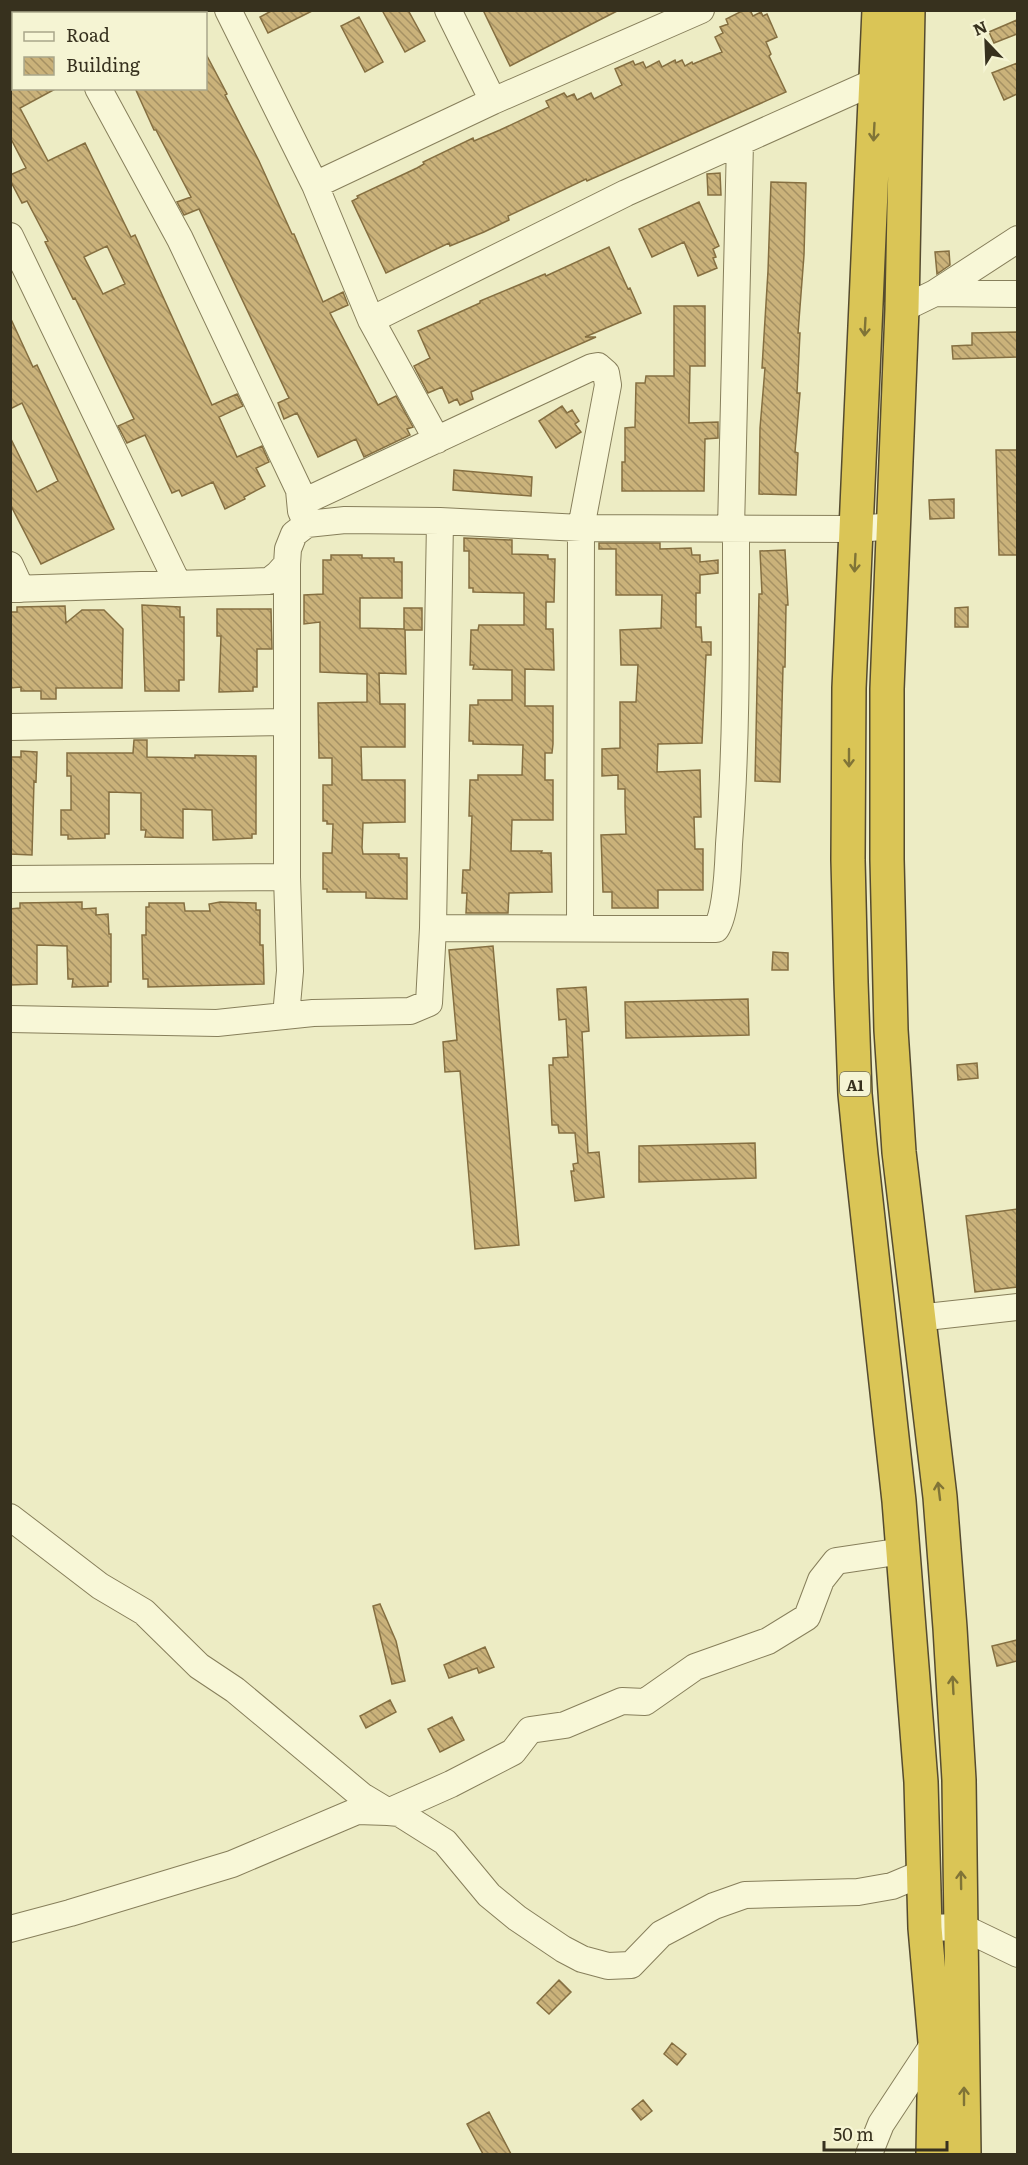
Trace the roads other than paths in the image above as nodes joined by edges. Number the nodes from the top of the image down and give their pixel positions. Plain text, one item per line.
1 (228, 10) edge
2 (448, 10) edge
3 (701, 10) edge
4 (879, 10) edge
5 (908, 10) edge
6 (876, 81) junction
7 (99, 90) edge
8 (493, 101) junction
9 (740, 142) junction
10 (315, 185) junction
11 (10, 236) edge
12 (1017, 239) edge
13 (935, 293) junction
14 (1017, 294) edge
15 (902, 309) junction
16 (371, 320) junction
17 (438, 440) junction
18 (304, 514) junction
19 (440, 521) junction
20 (895, 526) junction
21 (581, 528) junction
22 (733, 528) junction
23 (856, 529) junction
24 (287, 564) junction
25 (10, 565) edge
26 (178, 584) junction
27 (16, 589) edge
28 (286, 722) junction
29 (10, 727) edge
30 (287, 877) junction
31 (10, 879) edge
32 (433, 928) junction
33 (580, 928) junction
34 (286, 1016) junction
35 (10, 1019) edge
36 (1017, 1307) edge
37 (917, 1318) junction
38 (10, 1517) edge
39 (903, 1551) junction
40 (950, 1628) junction
41 (910, 1631) junction
42 (388, 1812) junction
43 (923, 1874) junction
44 (925, 1928) junction
45 (962, 1928) junction
46 (10, 1929) edge
47 (1017, 1954) edge
48 (935, 2042) junction
49 (869, 2154) edge
50 (933, 2154) edge
51 (964, 2154) edge

1 - 10 street
2 - 8 street
3 - 8 street
4 - 6 highway, A1
5 - 15 highway, A1
6 - 9 street
6 -> 23 highway, A1
7 - 18 street
8 - 10 street
9 - 16 street
9 - 22 street
10 - 16 street
11 - 26 street
12 - 13 street
13 - 14 street
13 - 15 street
15 - 20 highway, A1
16 - 17 street
17 - 18 street
17 - 21 street
18 - 19 street
18 - 24 street
19 - 21 street
19 - 32 street
20 - 23 street
20 - 37 highway, A1
21 - 22 street
21 - 33 street
22 - 23 street
22 - 33 street
23 -> 39 highway, A1
24 - 26 street
24 - 28 street
25 - 27 street
26 - 27 street
28 - 29 street
28 - 30 street
30 - 31 street
30 - 34 street
32 - 33 street
32 - 34 street
34 - 35 street
36 - 37 street
40 -> 37 highway, A1
38 - 42 street
39 - 41 highway, A1
39 - 42 street
40 - 41 highway
45 -> 40 highway, A1
41 - 43 highway, A1
42 - 43 street
42 - 46 street
43 - 44 highway, A1
44 - 45 street
44 - 48 highway, A1
45 - 47 street
51 -> 45 highway, A1
48 - 49 street
48 - 50 highway, A1

